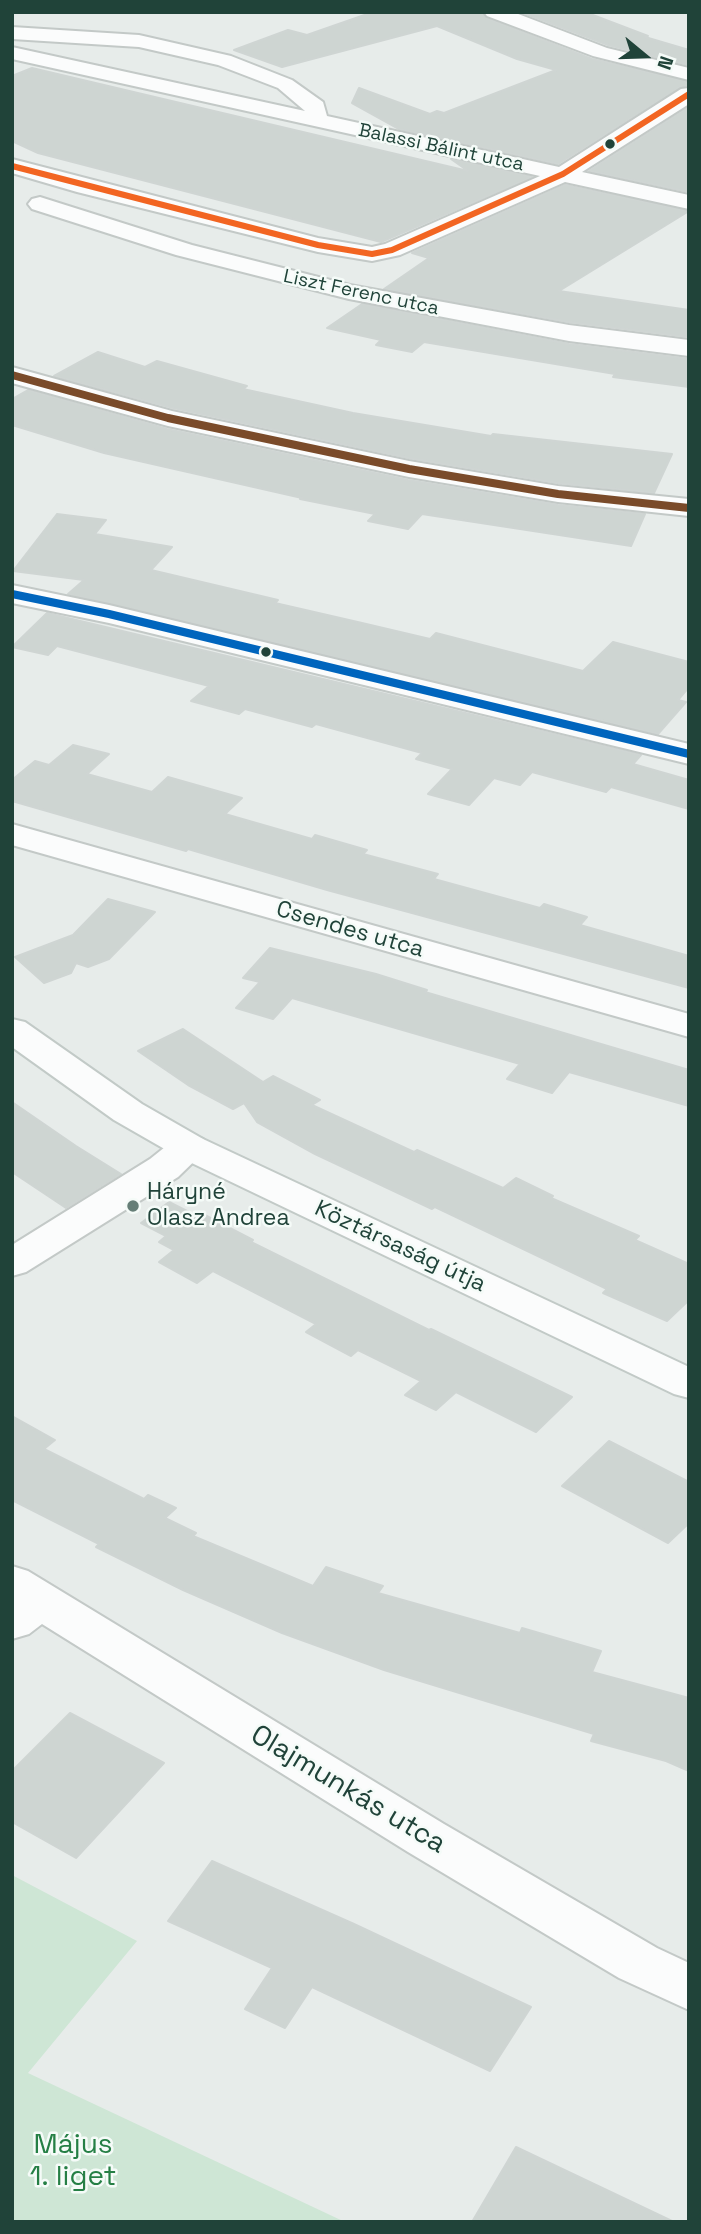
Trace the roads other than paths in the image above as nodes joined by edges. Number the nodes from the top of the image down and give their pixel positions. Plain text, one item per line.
1 (494, 12) edge
2 (12, 33) edge
3 (12, 53) edge
4 (689, 74) edge
5 (689, 94) edge
6 (317, 120) junction
7 (12, 166) edge
8 (563, 174) junction
9 (85, 187) junction
10 (689, 202) edge
11 (689, 348) edge
12 (12, 375) edge
13 (689, 508) edge
14 (12, 594) edge
15 (689, 754) edge
16 (12, 834) edge
17 (689, 1026) edge
18 (12, 1030) edge
19 (189, 1147) junction
20 (12, 1263) edge
21 (687, 1381) edge
22 (22, 1602) edge
23 (689, 1988) edge

1 - 4 street
2 - 6 street
3 - 6 street, Balassi Bálint utca
5 - 8 street
6 - 8 street, Balassi Bálint utca
7 - 9 street, Liszt Ferenc utca
8 - 9 street, Liszt Ferenc utca
8 - 10 street, Balassi Bálint utca
9 - 11 street, Liszt Ferenc utca
12 - 13 street
14 - 15 street
16 - 17 street, Csendes utca
18 - 19 street, Köztársaság útja
19 - 20 street
19 - 21 street, Köztársaság útja
22 - 23 street, Olajmunkás utca

